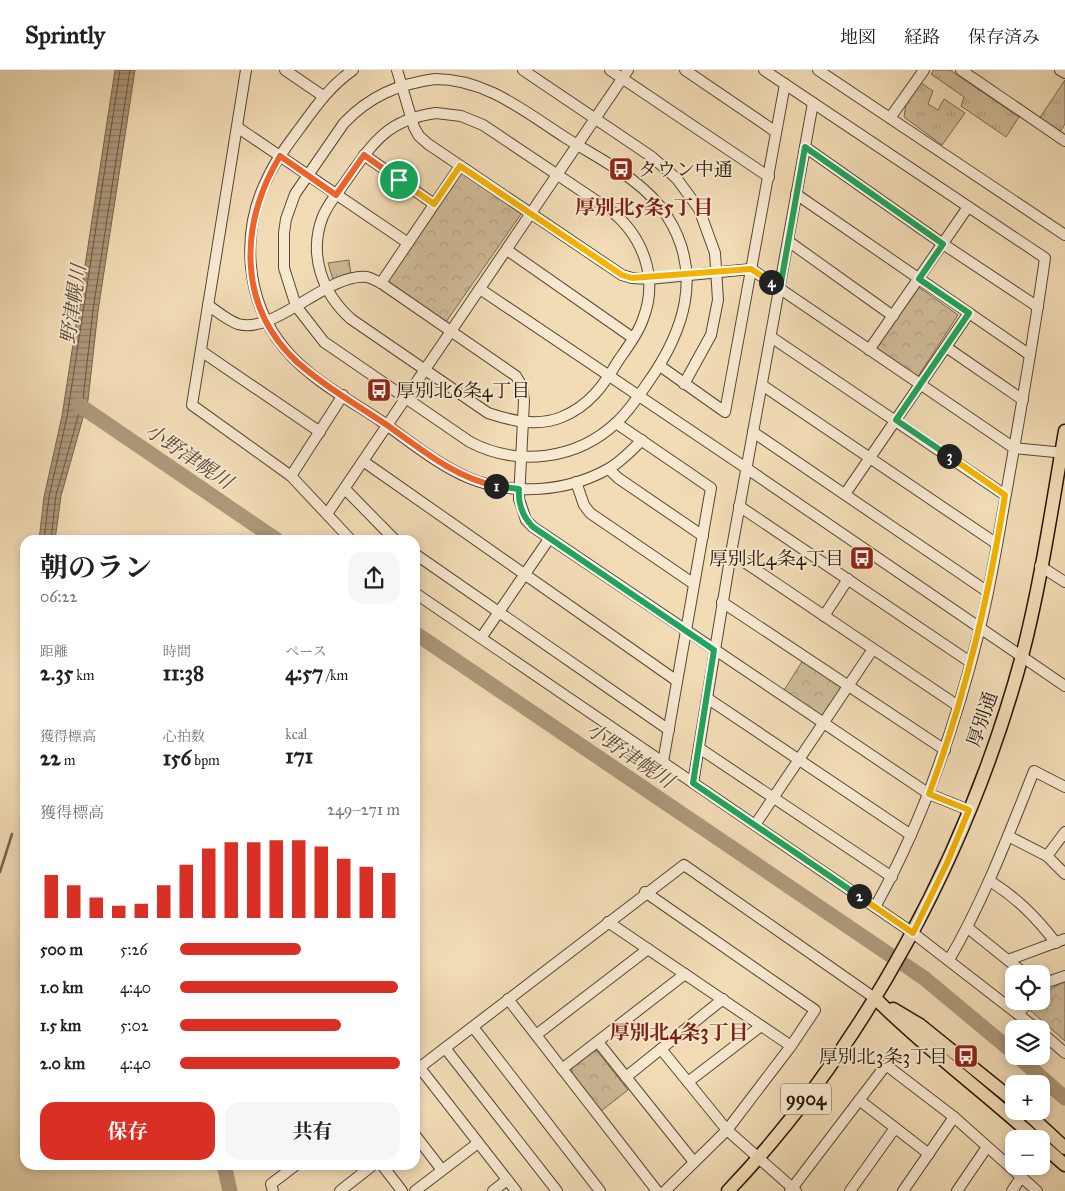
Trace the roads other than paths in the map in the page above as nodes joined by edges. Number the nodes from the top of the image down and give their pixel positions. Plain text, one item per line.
1 (246, 70) edge
2 (285, 70) edge
3 (353, 70) edge
4 (397, 70) edge
5 (523, 70) edge
6 (610, 70) edge
7 (685, 70) edge
8 (764, 70) edge
9 (818, 70) edge
10 (924, 70) edge
11 (961, 70) edge
12 (1060, 70) edge
13 (1065, 73) edge
14 (625, 74) edge
15 (785, 84) junction
16 (402, 86) junction
17 (323, 96) junction
18 (813, 103) junction
19 (411, 118) junction
20 (597, 118) junction
21 (890, 118) junction
22 (237, 127) junction
23 (776, 132) junction
24 (1065, 141) edge
25 (578, 145) junction
26 (805, 147) junction
27 (364, 155) junction
28 (280, 156) junction
29 (460, 166) junction
30 (308, 175) junction
31 (558, 175) junction
32 (769, 177) junction
33 (796, 194) junction
34 (336, 195) junction
35 (434, 204) junction
36 (968, 207) junction
37 (532, 213) junction
38 (1065, 236) edge
39 (788, 241) junction
40 (408, 243) junction
41 (943, 244) junction
42 (506, 250) junction
43 (751, 269) junction
44 (718, 272) junction
45 (686, 275) junction
46 (649, 278) junction
47 (919, 279) junction
48 (381, 283) junction
49 (780, 288) junction
50 (480, 289) junction
51 (327, 290) junction
52 (208, 305) junction
53 (296, 306) junction
54 (1038, 307) junction
55 (969, 313) junction
56 (893, 316) junction
57 (267, 320) junction
58 (452, 330) junction
59 (770, 337) junction
60 (633, 338) junction
61 (946, 347) junction
62 (869, 350) junction
63 (201, 351) junction
64 (1030, 356) junction
65 (660, 366) junction
66 (426, 370) junction
67 (608, 377) junction
68 (684, 384) junction
69 (762, 384) junction
70 (920, 384) junction
71 (343, 395) junction
72 (638, 397) junction
73 (406, 398) junction
74 (1023, 400) junction
75 (896, 420) junction
76 (523, 422) junction
77 (616, 423) junction
78 (387, 426) junction
79 (1065, 431) edge
80 (320, 432) junction
81 (753, 432) junction
82 (642, 440) junction
83 (1014, 448) junction
84 (1063, 452) edge
85 (521, 456) junction
86 (870, 458) junction
87 (363, 461) junction
88 (746, 468) junction
89 (609, 469) junction
90 (290, 476) junction
91 (576, 482) junction
92 (345, 489) junction
93 (519, 489) junction
94 (845, 494) junction
95 (1005, 495) junction
96 (739, 506) junction
97 (327, 514) junction
98 (346, 535) edge
99 (390, 535) edge
100 (703, 536) junction
101 (549, 539) junction
102 (997, 544) junction
103 (730, 553) junction
104 (420, 557) edge
105 (1040, 566) junction
106 (524, 575) junction
107 (848, 579) junction
108 (1065, 582) edge
109 (694, 584) junction
110 (988, 592) junction
111 (420, 596) edge
112 (722, 602) junction
113 (499, 612) junction
114 (824, 616) junction
115 (980, 629) junction
116 (686, 632) junction
117 (481, 638) junction
118 (873, 649) junction
119 (714, 650) junction
120 (1021, 657) junction
121 (970, 662) junction
122 (677, 681) junction
123 (848, 686) junction
124 (1065, 686) edge
125 (707, 698) junction
126 (958, 706) junction
127 (823, 723) junction
128 (669, 730) junction
129 (699, 748) junction
130 (945, 750) junction
131 (799, 760) junction
132 (663, 762) junction
133 (693, 783) junction
134 (1065, 787) edge
135 (929, 794) junction
136 (774, 798) junction
137 (969, 810) junction
138 (755, 825) junction
139 (1065, 832) edge
140 (910, 835) junction
141 (1008, 836) junction
142 (1047, 856) junction
143 (1065, 874) edge
144 (892, 877) junction
145 (990, 881) junction
146 (645, 892) junction
147 (875, 907) junction
148 (608, 922) junction
149 (968, 928) junction
150 (913, 933) junction
151 (1060, 941) edge
152 (648, 949) junction
153 (949, 960) junction
154 (1008, 960) junction
155 (1014, 965) edge
156 (685, 974) junction
157 (1065, 976) edge
158 (1050, 982) edge
159 (508, 999) junction
160 (723, 999) junction
161 (876, 999) junction
162 (1022, 1010) edge
163 (1020, 1013) junction
164 (1027, 1020) edge
165 (762, 1026) junction
166 (473, 1027) junction
167 (536, 1035) junction
168 (1050, 1040) edge
169 (598, 1042) junction
170 (791, 1046) junction
171 (446, 1048) junction
172 (661, 1049) junction
173 (1065, 1053) edge
174 (420, 1068) edge
175 (562, 1069) junction
176 (420, 1072) edge
177 (626, 1077) junction
178 (688, 1082) junction
179 (1005, 1094) edge
180 (859, 1100) junction
181 (954, 1117) junction
182 (1035, 1120) edge
183 (895, 1128) junction
184 (727, 1130) junction
185 (1026, 1130) edge
186 (420, 1141) edge
187 (478, 1143) junction
188 (987, 1147) junction
189 (1065, 1148) edge
190 (1050, 1152) edge
191 (928, 1154) junction
192 (759, 1159) junction
193 (694, 1162) junction
194 (1065, 1165) edge
195 (289, 1170) edge
196 (367, 1170) edge
197 (386, 1170) edge
198 (442, 1170) junction
199 (1021, 1177) junction
200 (507, 1180) junction
201 (793, 1190) edge
202 (272, 1191) edge
203 (340, 1191) edge
204 (402, 1191) edge
205 (415, 1191) edge
206 (493, 1191) edge
207 (516, 1191) edge
208 (557, 1191) edge
209 (600, 1191) edge
210 (657, 1191) edge
211 (665, 1191) edge
212 (728, 1191) edge
213 (850, 1191) edge
214 (903, 1191) edge
215 (957, 1191) edge
216 (1012, 1191) edge
217 (1037, 1191) edge

1 - 22 street
2 - 17 street
3 - 17 street
4 - 16 street
5 - 20 street
6 - 14 street
7 - 23 street
8 - 15 street
9 - 21 street
10 - 21 street
11 - 24 street
12 - 13 street
14 - 20 street
14 - 32 street
15 - 18 street
15 - 23 street
16 - 19 street
16 - 25 street
16 - 30 street
17 - 28 street
18 - 26 street
18 - 36 street
19 - 27 street
19 - 29 street
19 - 31 street
20 - 25 street
20 - 44 street
21 - 38 street
22 - 28 street
22 - 52 street
23 - 32 street
25 - 31 street
25 - 45 street
26 - 33 street
26 - 41 street
27 - 34 street
27 - 35 street
28 - 30 street
28 - 57 street
29 - 35 street
29 - 37 street
30 - 34 street
30 - 53 street
31 - 37 street
31 - 46 street
32 - 43 street
33 - 39 street
33 - 47 street
34 - 40 street
34 - 51 street
35 - 40 street
36 - 41 street
36 - 54 street
37 - 42 street
37 - 46 street
39 - 49 street
39 - 56 street
40 - 48 street
41 - 47 street
41 - 54 street
42 - 50 street
42 - 60 street
43 - 44 street
43 - 49 street
43 - 68 street
44 - 45 street
44 - 68 street
45 - 46 street
45 - 65 street
46 - 60 street
47 - 55 street
47 - 56 street
48 - 51 street
48 - 58 street
49 - 59 street
49 - 62 street
50 - 58 street
50 - 67 street
51 - 53 street
51 - 66 street
52 - 57 street
52 - 63 street
53 - 57 street
53 - 73 street
54 - 64 street
55 - 61 street
55 - 64 street
56 - 62 street
57 - 71 street
58 - 66 street
58 - 76 street
59 - 69 street
59 - 75 street
60 - 67 street
61 - 70 street
61 - 74 street
62 - 70 street
63 - 80 street
63 - 90 street
64 - 74 street
65 - 68 street
65 - 72 street
66 - 73 street
66 - 76 street
67 - 72 street
67 - 76 street
69 - 81 street
69 - 86 street
70 - 75 street
70 - 83 street
71 - 78 street
71 - 80 street
72 - 77 street
72 - 88 street
73 - 78 street
73 - 85 street
74 - 83 street
75 - 86 street
75 - 95 street
76 - 85 street
77 - 82 street
77 - 85 street
78 - 87 street
78 - 93 street
79 - 84 main road, 厚別通
80 - 90 street
81 - 88 street
81 - 94 street
82 - 89 street
82 - 100 street
83 - 84 street
83 - 95 street
84 - 105 main road, 厚別通
85 - 93 street
86 - 94 street
86 - 102 street
87 - 92 street
87 - 106 street
88 - 96 street
88 - 115 street
89 - 91 street
89 - 100 street
90 - 97 street
91 - 93 street
91 - 109 street
92 - 97 street
92 - 99 street
93 - 101 street
94 - 110 street
95 - 102 street
96 - 103 street
96 - 107 street
97 - 98 street
100 - 109 street
101 - 106 street
101 - 116 street
102 - 110 street
103 - 112 street
103 - 114 street
104 - 113 street
105 - 108 street
105 - 120 main road, 厚別通
106 - 113 street
106 - 122 street
107 - 114 street
107 - 121 street
109 - 116 street
110 - 115 street
111 - 117 street
112 - 119 street
112 - 123 street
113 - 117 street
113 - 128 street
114 - 118 street
115 - 120 street
115 - 121 street
116 - 119 street
116 - 122 street
117 - 132 street
118 - 123 street
118 - 126 street
119 - 125 street
119 - 127 street
120 - 124 street
120 - 137 main road, 厚別通
121 - 126 street
122 - 128 street
123 - 127 street
123 - 130 street
125 - 129 street
125 - 131 street
126 - 130 street
127 - 131 street
127 - 135 street
128 - 132 street
129 - 133 street
129 - 136 street
130 - 135 street
131 - 136 street
131 - 140 street
132 - 133 street
133 - 138 street
134 - 141 street
135 - 137 street
135 - 140 street
136 - 138 street
136 - 144 street
137 - 150 main road, 厚別通
138 - 147 street
139 - 142 street
140 - 144 street
141 - 142 street
141 - 145 street
142 - 143 street
144 - 147 street
145 - 149 street
145 - 151 street
146 - 148 street
146 - 161 street
146 - 170 street
147 - 150 street
148 - 152 street
148 - 159 street
149 - 153 street
149 - 154 street
150 - 153 street
150 - 161 main road, 厚別通
151 - 154 street
152 - 156 street
152 - 167 street
153 - 163 street
154 - 155 street
156 - 160 street
156 - 169 street
157 - 158 street
159 - 166 street
159 - 167 street
160 - 165 street
160 - 172 street
161 - 179 main road
161 - 185 main road
161 - 192 main road, 9904
162 - 163 street
163 - 164 street
165 - 170 street
165 - 178 street
166 - 171 street
166 - 209 street
167 - 175 street
168 - 173 street
169 - 175 street
169 - 177 street
170 - 184 street
171 - 174 street
171 - 208 street
172 - 177 street
172 - 178 street
175 - 210 street
176 - 187 street
177 - 193 street
178 - 184 street
180 - 181 street
180 - 183 street
180 - 201 street
181 - 188 street
181 - 191 street
182 - 189 main road
183 - 191 street
183 - 213 street
184 - 192 street
184 - 193 street
186 - 198 street
187 - 198 street
187 - 200 street
188 - 199 street
188 - 215 street
190 - 194 main road
191 - 214 street
192 - 201 street
192 - 212 main road, 9904
193 - 211 street
195 - 202 street
196 - 203 street
197 - 204 street
198 - 205 street
199 - 216 street
199 - 217 street
200 - 206 street
200 - 207 street

